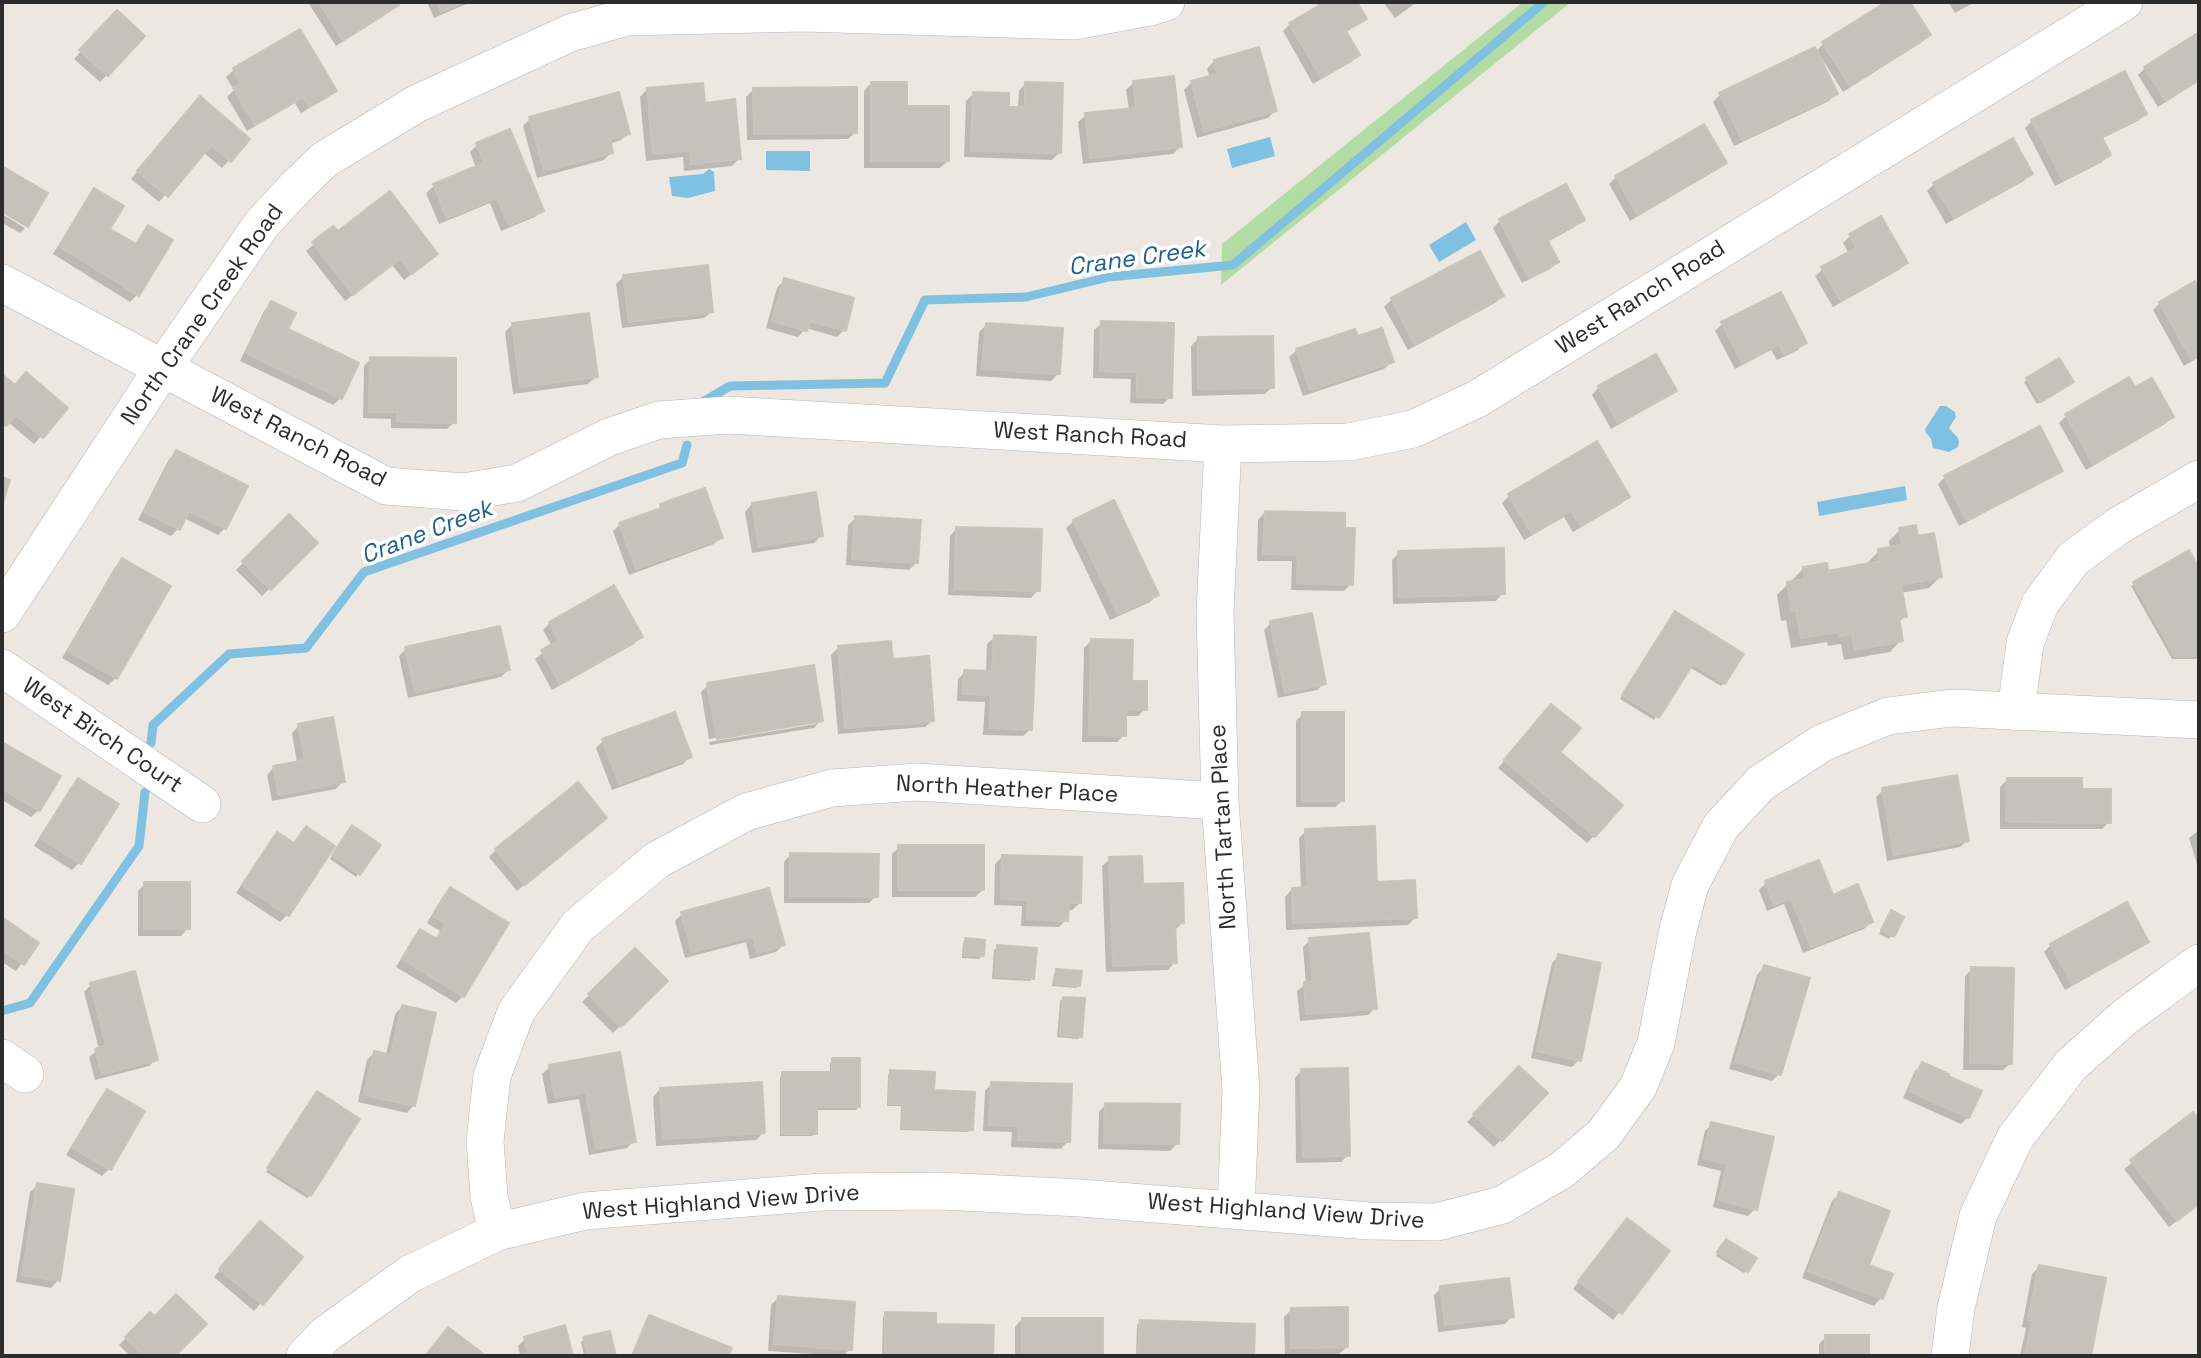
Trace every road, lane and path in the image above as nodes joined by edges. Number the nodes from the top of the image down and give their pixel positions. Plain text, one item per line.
1 (1166, 2) edge
2 (2124, 2) edge
3 (804, 7) edge
4 (2, 283) edge
5 (163, 368) junction
6 (1223, 444) junction
7 (2199, 479) edge
8 (2, 614) edge
9 (2, 668) edge
10 (2016, 712) junction
11 (2199, 720) edge
12 (1220, 801) junction
13 (202, 804) dead end
14 (2199, 963) edge
15 (1236, 1209) junction
16 (497, 1232) junction
17 (305, 1356) edge
18 (1950, 1356) edge

1 - 3 street, North Crane Creek Road
2 - 6 street, West Ranch Road
3 - 5 street, North Crane Creek Road
4 - 5 street, West Ranch Road
5 - 6 street, West Ranch Road
5 - 8 street, North Crane Creek Road
6 - 12 street, North Tartan Place
7 - 10 street
9 - 13 street, West Birch Court
10 - 11 street, West Highland View Drive
10 - 15 street, West Highland View Drive
12 - 15 street, North Tartan Place
12 - 16 street, North Heather Place
14 - 18 street
15 - 16 street, West Highland View Drive
16 - 17 street, West Highland View Drive

